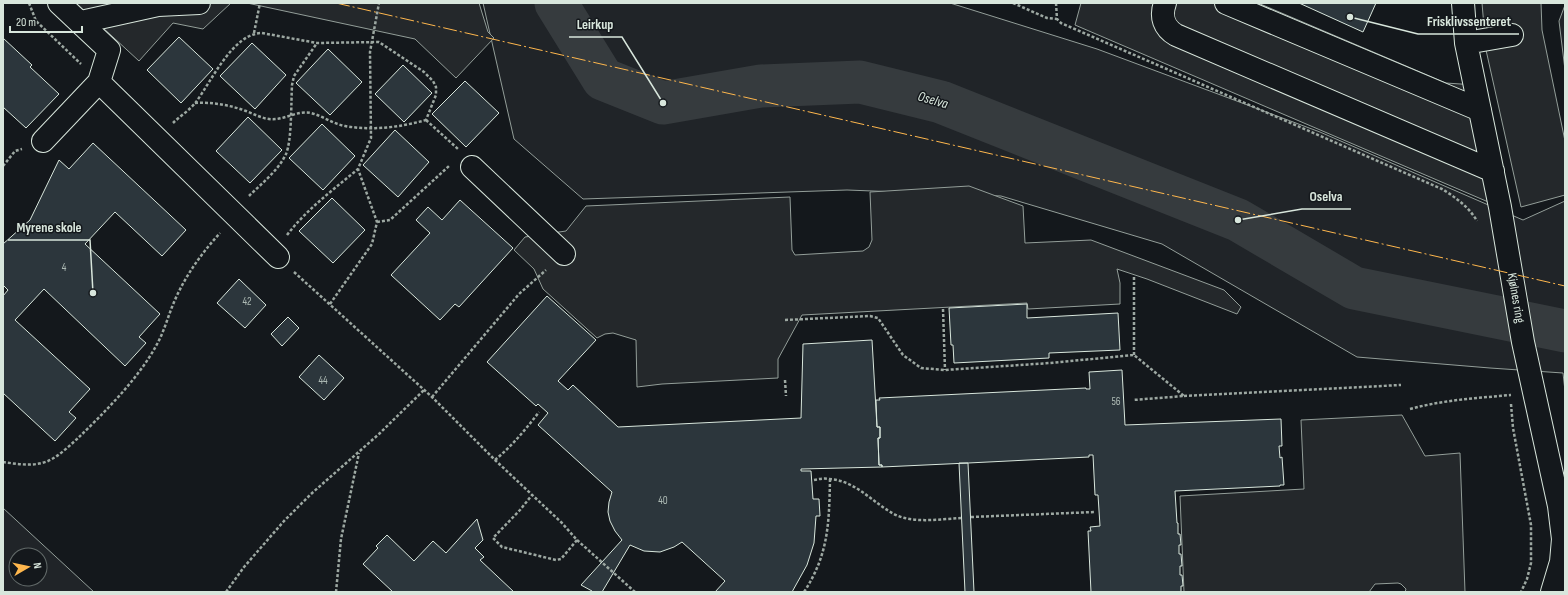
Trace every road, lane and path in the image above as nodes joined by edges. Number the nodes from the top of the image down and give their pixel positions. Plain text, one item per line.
1 (29, 3) edge
2 (59, 3) edge
3 (199, 3) edge
4 (260, 3) edge
5 (378, 3) edge
6 (1013, 3) edge
7 (1056, 3) edge
8 (1226, 3) edge
9 (1463, 3) edge
10 (1162, 4) edge
11 (1057, 19) junction
12 (81, 22) junction
13 (254, 33) junction
14 (1512, 35) dead end
15 (372, 42) junction
16 (316, 43) junction
17 (1466, 43) junction
18 (99, 82) junction
19 (195, 103) junction
20 (1480, 110) junction
21 (290, 117) junction
22 (426, 120) junction
23 (370, 128) junction
24 (156, 138) junction
25 (43, 141) dead end
26 (463, 160) junction
27 (358, 169) junction
28 (1493, 171) junction
29 (234, 214) junction
30 (377, 222) junction
31 (1478, 224) dead end
32 (564, 254) joint
33 (276, 255) junction
34 (1134, 276) dead end
35 (330, 304) junction
36 (943, 309) dead end
37 (785, 320) dead end
38 (1134, 356) junction
39 (945, 370) junction
40 (785, 380) dead end
41 (1400, 385) dead end
42 (424, 390) junction
43 (1512, 395) dead end
44 (786, 396) dead end
45 (1184, 396) junction
46 (432, 397) junction
47 (1133, 400) dead end
48 (1410, 409) dead end
49 (1511, 410) dead end
50 (539, 412) dead end
51 (359, 452) junction
52 (495, 460) junction
53 (3, 462) edge
54 (830, 479) junction
55 (814, 480) dead end
56 (532, 496) junction
57 (1095, 512) dead end
58 (970, 517) dead end
59 (961, 518) dead end
60 (575, 538) junction
61 (226, 592) edge
62 (336, 592) edge
63 (635, 592) edge
64 (804, 592) edge
65 (1521, 592) edge
66 (1552, 592) edge

1 - 18 path
2 - 12 street
3 - 12 street
4 - 13 path
5 - 15 path
6 - 11 path
7 - 11 path
8 - 20 street
9 - 17 street, Kjølnes ring
10 - 28 street
11 - 31 path
12 - 18 street
13 - 16 path
13 - 19 path
14 - 17 street
15 - 16 path
15 - 22 path
15 - 23 path
16 - 21 path
17 - 20 street, Kjølnes ring
18 - 24 street
18 - 25 street
19 - 21 path
19 - 24 path
20 - 28 street, Kjølnes ring
21 - 23 path
21 - 29 path
22 - 23 path
22 - 26 path
23 - 27 path
24 - 29 street
26 - 30 path
26 - 32 street
27 - 30 path
27 - 33 path
28 - 66 street, Kjølnes ring
29 - 33 street
29 - 53 path
30 - 35 path
32 - 46 path
33 - 35 path
34 - 38 path
35 - 42 path
36 - 39 path
37 - 39 path
38 - 39 path
38 - 45 path
40 - 44 path
41 - 45 path
42 - 46 path
42 - 51 path
43 - 48 path
45 - 47 path
46 - 52 path
49 - 65 path
50 - 52 path
51 - 61 path
51 - 62 path
52 - 56 path
54 - 55 path
54 - 59 path
54 - 64 path
56 - 60 path
56 - 60 path
57 - 58 path
60 - 63 path

